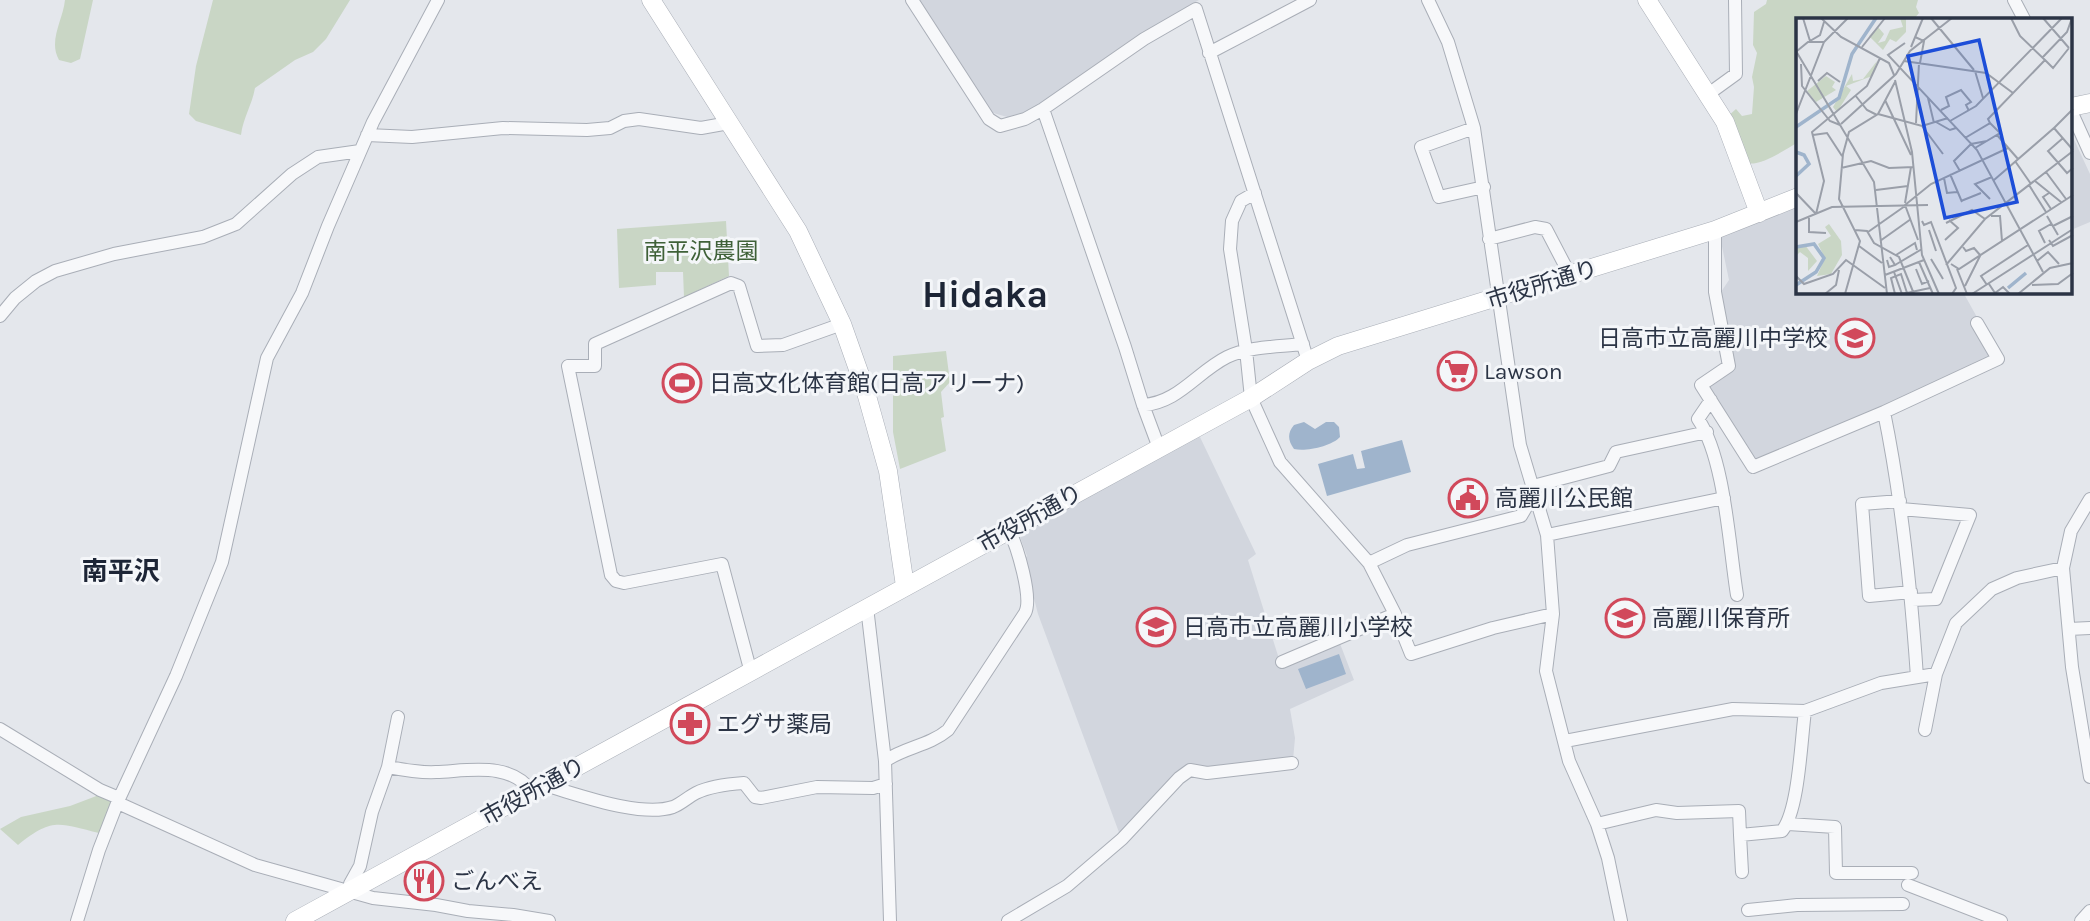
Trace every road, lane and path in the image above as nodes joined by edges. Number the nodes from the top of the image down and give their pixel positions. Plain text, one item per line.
1 (438, 0) edge
2 (651, 0) edge
3 (912, 0) edge
4 (1310, 0) edge
5 (1428, 0) edge
6 (1647, 0) edge
7 (1735, 0) edge
8 (2014, 0) edge
9 (2023, 18) edge
10 (1209, 53) junction
11 (1707, 94) junction
12 (2090, 103) edge
13 (1043, 109) junction
14 (2072, 109) edge
15 (2072, 111) edge
16 (729, 123) junction
17 (1474, 128) junction
18 (367, 135) junction
19 (360, 151) junction
20 (2090, 153) edge
21 (1484, 187) junction
22 (1255, 193) junction
23 (1796, 198) edge
24 (1759, 213) junction
25 (1715, 230) junction
26 (1489, 239) junction
27 (1570, 275) junction
28 (1499, 297) junction
29 (0, 316) edge
30 (1977, 323) dead end
31 (842, 324) junction
32 (1246, 350) junction
33 (1306, 353) junction
34 (1251, 398) junction
35 (1711, 400) junction
36 (1143, 405) junction
37 (1884, 412) junction
38 (1707, 432) junction
39 (1159, 448) junction
40 (1534, 489) junction
41 (1724, 498) junction
42 (2090, 499) edge
43 (1901, 505) junction
44 (1009, 530) junction
45 (1547, 535) junction
46 (1368, 563) junction
47 (2063, 568) junction
48 (905, 586) junction
49 (1737, 595) dead end
50 (1912, 596) junction
51 (867, 607) junction
52 (1395, 614) junction
53 (1553, 614) junction
54 (2090, 628) edge
55 (2069, 629) junction
56 (1282, 662) dead end
57 (750, 669) junction
58 (1936, 674) junction
59 (1917, 677) junction
60 (1805, 711) junction
61 (398, 717) dead end
62 (0, 729) edge
63 (1925, 730) dead end
64 (1565, 741) junction
65 (2088, 753) edge
66 (885, 761) junction
67 (1292, 763) dead end
68 (388, 766) junction
69 (2090, 777) edge
70 (886, 784) junction
71 (538, 789) junction
72 (118, 800) junction
73 (1597, 824) junction
74 (1788, 824) junction
75 (1740, 835) junction
76 (1742, 872) dead end
77 (351, 890) junction
78 (1903, 904) dead end
79 (1748, 910) dead end
80 (2090, 911) edge
81 (77, 921) edge
82 (295, 921) edge
83 (549, 921) edge
84 (890, 921) edge
85 (1009, 921) edge
86 (1621, 921) edge
87 (2001, 921) edge
88 (2081, 921) edge

1 - 18 street
2 - 16 street
3 - 13 street
4 - 10 street
5 - 17 street
6 - 11 street
7 - 11 street
8 - 9 street
10 - 13 street
10 - 22 street
11 - 24 street
12 - 14 street
13 - 36 street
15 - 20 street
16 - 18 street
16 - 31 street
17 - 21 street
17 - 21 street
18 - 19 street
19 - 29 street
19 - 72 street
21 - 26 street
22 - 32 street
22 - 33 street
23 - 24 street, 市役所通り
24 - 25 street, 市役所通り
25 - 27 street, 市役所通り
25 - 35 street
26 - 27 street
26 - 28 street
27 - 28 street, 市役所通り
28 - 33 street, 市役所通り
28 - 40 street
30 - 37 street
31 - 48 street
31 - 57 street
32 - 33 street
32 - 34 street
32 - 36 street
33 - 34 street, 市役所通り
34 - 39 street, 市役所通り
34 - 46 street
35 - 37 street
35 - 38 street
36 - 39 street
37 - 43 street
38 - 40 street
38 - 41 street
39 - 44 street, 市役所通り
40 - 45 street
40 - 46 street
41 - 45 street
41 - 49 street
42 - 47 street
43 - 50 street
43 - 50 street
43 - 50 street
44 - 48 street, 市役所通り
44 - 66 street
45 - 53 street
46 - 52 street
47 - 55 street
47 - 58 street
48 - 51 street, 市役所通り
50 - 59 street
51 - 57 street, 市役所通り
51 - 66 street
52 - 53 street
52 - 56 street
53 - 64 street
54 - 55 street
55 - 65 street
57 - 71 street, 市役所通り
58 - 59 street
58 - 63 street
59 - 60 street
60 - 64 street
60 - 74 street
61 - 68 street
62 - 72 street
64 - 73 street
65 - 69 street
66 - 70 street
67 - 85 street
68 - 71 street
68 - 77 street
70 - 71 street
70 - 84 street
71 - 77 street, 市役所通り
72 - 77 street
72 - 81 street
73 - 75 street
73 - 86 street
74 - 75 street
74 - 87 street
75 - 76 street
77 - 82 street, 市役所通り
77 - 83 street
78 - 79 street
80 - 88 street

